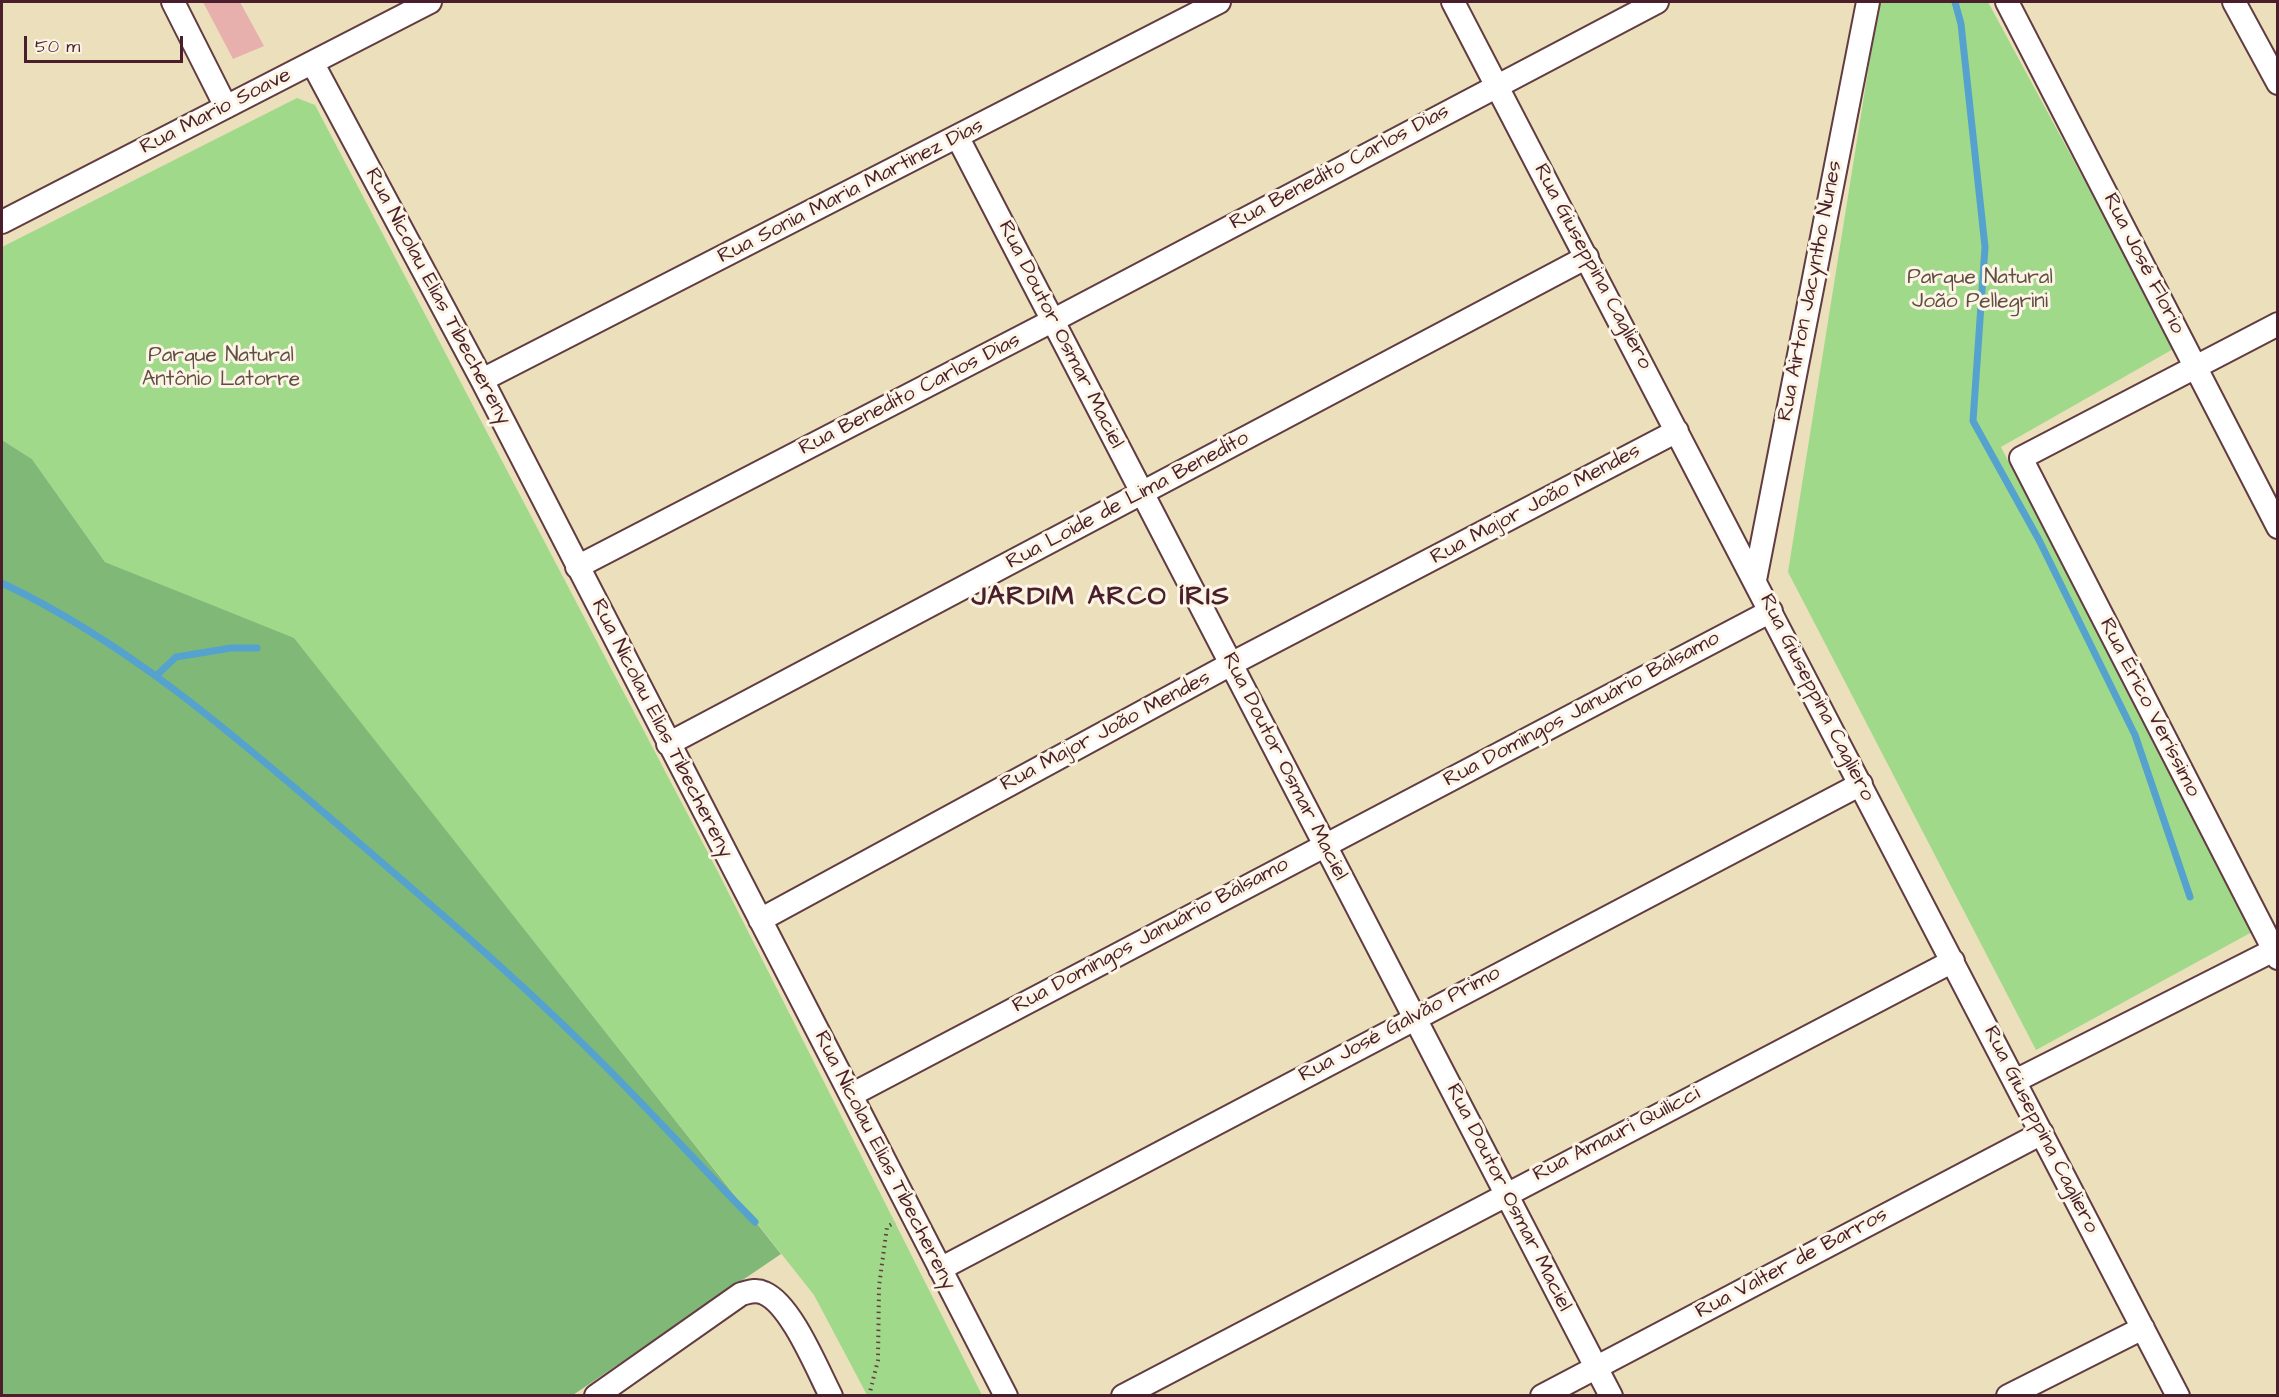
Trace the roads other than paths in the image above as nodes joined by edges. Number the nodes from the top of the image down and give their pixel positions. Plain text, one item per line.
1 (174, 2) edge
2 (430, 2) edge
3 (1220, 2) edge
4 (1453, 2) edge
5 (1657, 2) edge
6 (1868, 2) edge
7 (2007, 2) edge
8 (2234, 2) edge
9 (313, 64) junction
10 (2277, 83) edge
11 (1496, 85) junction
12 (226, 106) junction
13 (958, 138) junction
14 (2, 222) edge
15 (1587, 257) junction
16 (1052, 321) junction
17 (2277, 324) edge
18 (2196, 366) junction
19 (482, 380) junction
20 (1677, 431) junction
21 (1142, 493) junction
22 (2277, 526) edge
23 (577, 567) junction
24 (1755, 580) junction
25 (1771, 611) junction
26 (1231, 664) junction
27 (668, 744) junction
28 (1861, 784) junction
29 (1324, 844) junction
30 (760, 920) junction
31 (2276, 952) edge
32 (1953, 961) junction
33 (1414, 1017) junction
34 (2015, 1081) junction
35 (851, 1095) junction
36 (2042, 1133) junction
37 (1505, 1193) junction
38 (940, 1269) junction
39 (2143, 1328) junction
40 (1596, 1366) junction
41 (596, 1395) edge
42 (831, 1395) edge
43 (1006, 1395) edge
44 (1123, 1395) edge
45 (1542, 1395) edge
46 (1611, 1395) edge
47 (2008, 1395) edge
48 (2178, 1395) edge

1 - 12 street
2 - 9 street, Rua Mario Soave
3 - 13 street, Rua Sonia Maria Martinez Dias
4 - 11 street, Rua Giuseppina Cagliero
5 - 11 street, Rua Benedito Carlos Dias
6 - 24 street, Rua Airton Jacyntho Nunes
7 - 18 street, Rua José Florio
8 - 10 street
9 - 12 street, Rua Mario Soave
9 - 19 street, Rua Nicolau Elias Tibechereny
11 - 15 street, Rua Giuseppina Cagliero
11 - 16 street, Rua Benedito Carlos Dias
12 - 14 street, Rua Mario Soave
13 - 16 street, Rua Doutor Osmar Maciel
13 - 19 street, Rua Sonia Maria Martinez Dias
15 - 20 street, Rua Giuseppina Cagliero
15 - 21 street, Rua Loide de Lima Benedito
16 - 21 street, Rua Doutor Osmar Maciel
16 - 23 street, Rua Benedito Carlos Dias
17 - 18 street
18 - 22 street, Rua José Florio
18 - 31 street, Rua Érico Veríssimo
19 - 23 street, Rua Nicolau Elias Tibechereny
20 - 24 street, Rua Giuseppina Cagliero
20 - 26 street, Rua Major João Mendes
21 - 26 street, Rua Doutor Osmar Maciel
21 - 27 street, Rua Loide de Lima Benedito
23 - 27 street, Rua Nicolau Elias Tibechereny
24 - 25 street, Rua Giuseppina Cagliero
25 - 28 street, Rua Giuseppina Cagliero
25 - 29 street, Rua Domingos Januário Bálsamo
26 - 29 street, Rua Doutor Osmar Maciel
26 - 30 street, Rua Major João Mendes
27 - 30 street, Rua Nicolau Elias Tibechereny
28 - 32 street, Rua Giuseppina Cagliero
28 - 33 street, Rua José Galvão Primo
29 - 33 street, Rua Doutor Osmar Maciel
29 - 35 street, Rua Domingos Januário Bálsamo
30 - 35 street, Rua Nicolau Elias Tibechereny
31 - 34 street
32 - 34 street, Rua Giuseppina Cagliero
32 - 37 street, Rua Amauri Quilicci
33 - 37 street, Rua Doutor Osmar Maciel
33 - 38 street, Rua José Galvão Primo
34 - 36 street, Rua Giuseppina Cagliero
35 - 38 street, Rua Nicolau Elias Tibechereny
36 - 39 street, Rua Giuseppina Cagliero
36 - 40 street, Rua Valter de Barros
37 - 40 street, Rua Doutor Osmar Maciel
37 - 44 street, Rua Amauri Quilicci
38 - 43 street, Rua Nicolau Elias Tibechereny
39 - 47 street
39 - 48 street, Rua Giuseppina Cagliero
40 - 45 street, Rua Valter de Barros
40 - 46 street, Rua Doutor Osmar Maciel
41 - 42 street

